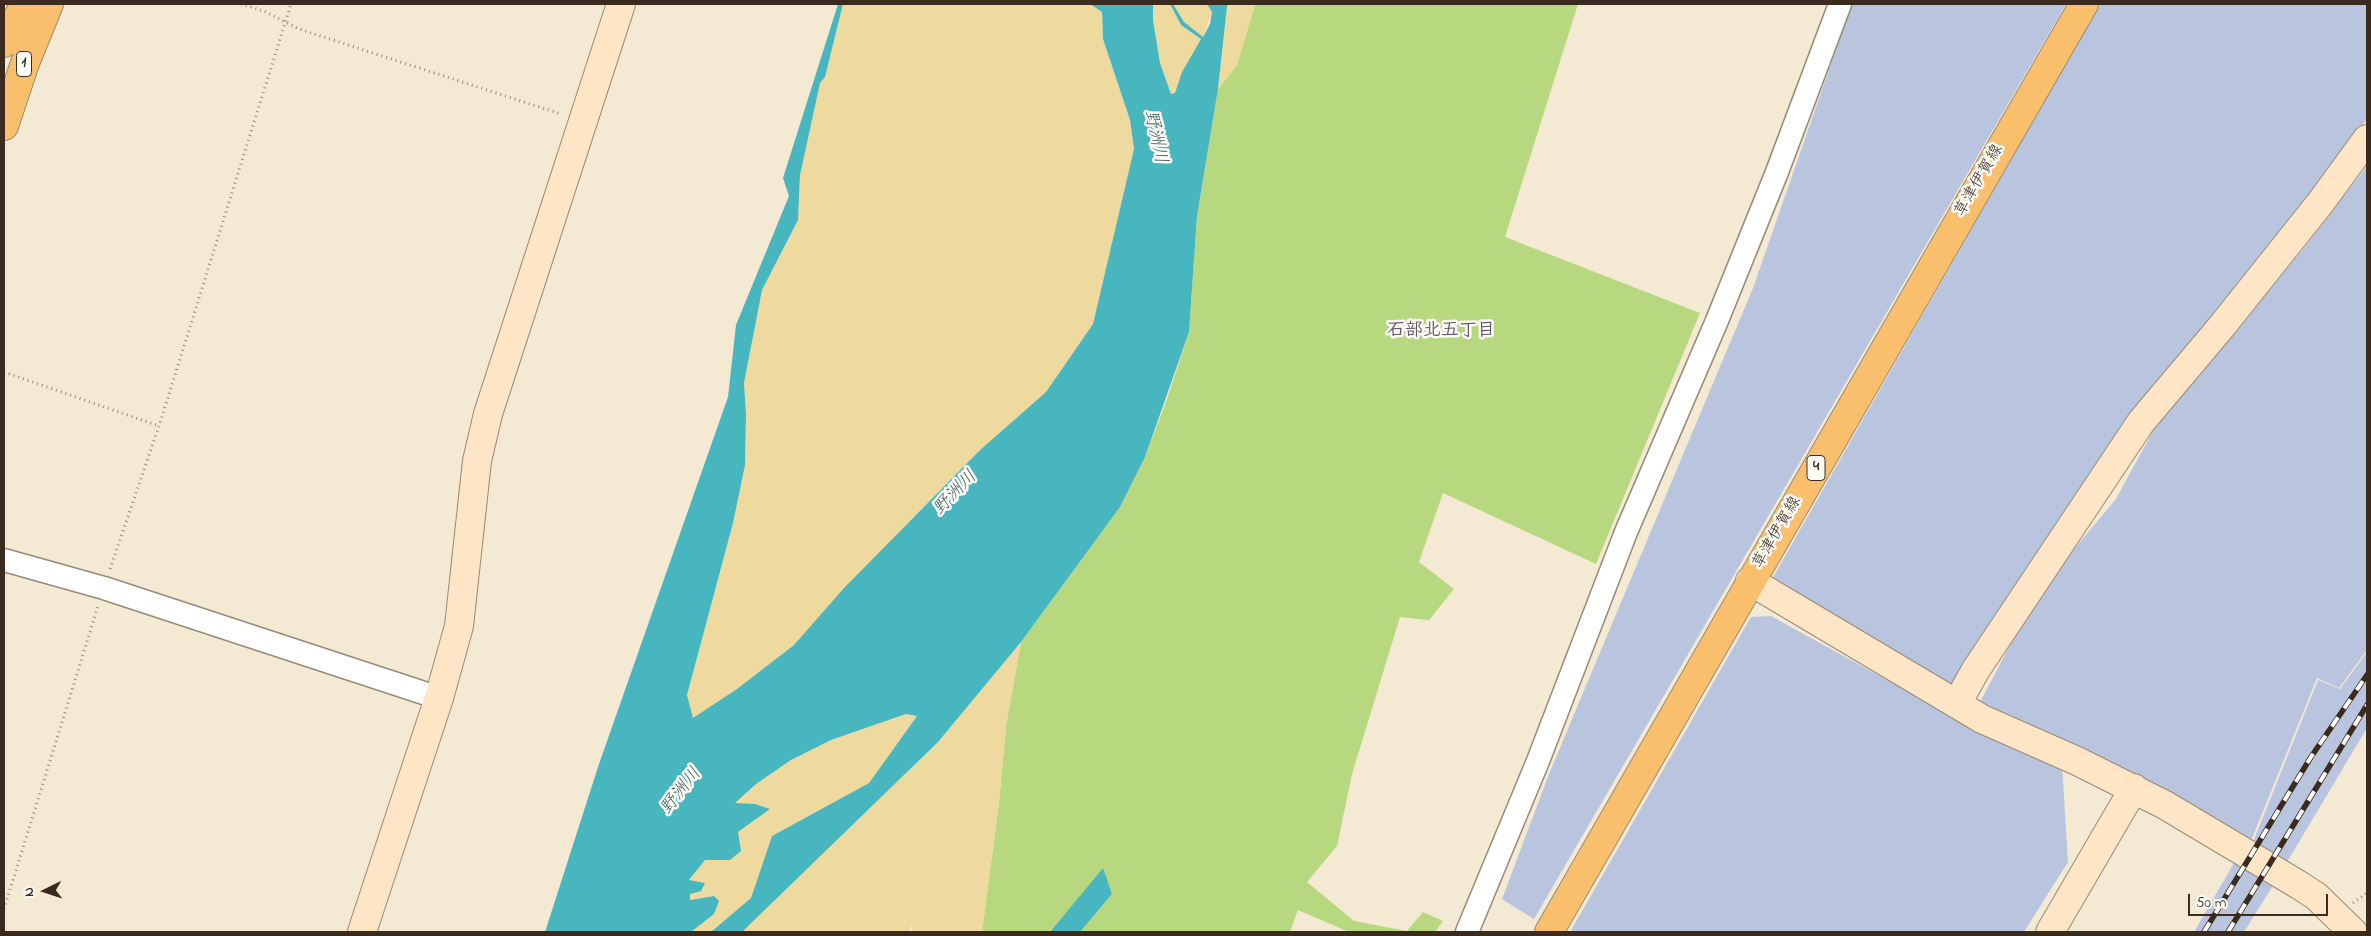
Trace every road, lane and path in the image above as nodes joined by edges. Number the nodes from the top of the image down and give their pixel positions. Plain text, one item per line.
1 (15, 4) edge
2 (25, 4) edge
3 (50, 4) edge
4 (241, 4) edge
5 (292, 4) edge
6 (621, 4) edge
7 (1840, 4) edge
8 (2084, 4) edge
9 (286, 22) junction
10 (4, 41) edge
11 (583, 122) junction
12 (4, 126) edge
13 (2367, 139) edge
14 (4, 372) edge
15 (158, 426) junction
16 (4, 560) edge
17 (1750, 581) junction
18 (104, 588) junction
19 (439, 698) junction
20 (1957, 704) junction
21 (2134, 788) junction
22 (4, 909) edge
23 (362, 932) edge
24 (1468, 932) edge
25 (1549, 932) edge
26 (2050, 932) edge
27 (2353, 932) edge

1 - 10 main road, 1
2 - 10 main road, 1
3 - 12 main road, 1
4 - 9 path
5 - 9 path
6 - 11 street
7 - 24 street
8 - 17 main road, 草津伊賀線 / 4
9 - 11 path
9 - 15 path
11 - 19 street
13 - 20 street
14 - 15 path
15 - 18 path
16 - 18 street
17 - 20 street
17 - 25 main road, 草津伊賀線 / 4
18 - 19 street
18 - 22 path
19 - 23 street
20 - 21 street
21 - 26 street
21 - 27 street

